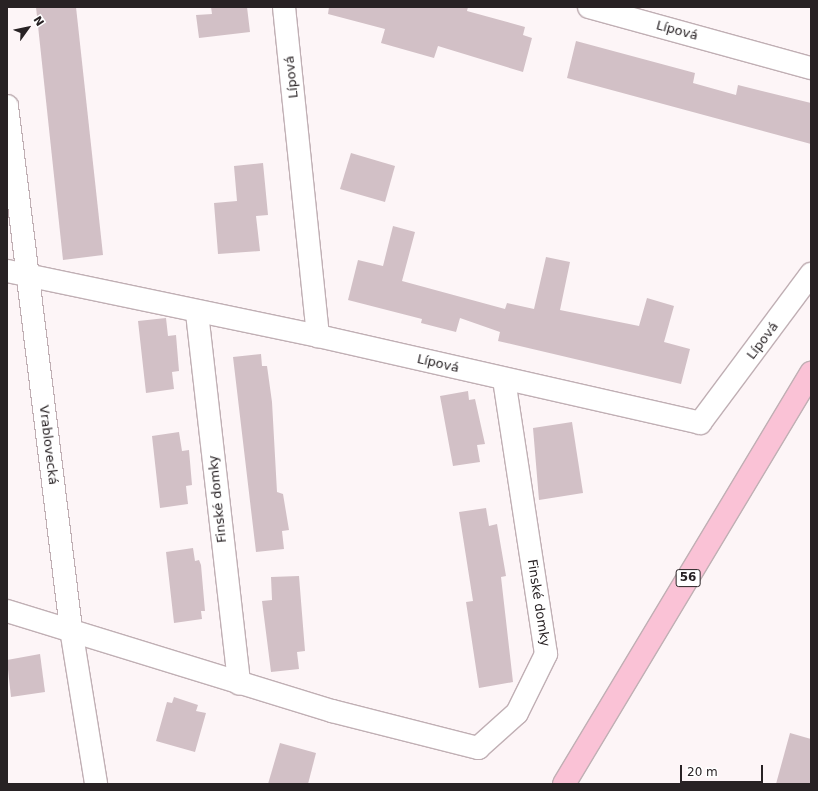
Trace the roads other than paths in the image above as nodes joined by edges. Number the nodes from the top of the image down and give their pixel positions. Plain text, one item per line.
1 (284, 7) edge
2 (589, 7) edge
3 (811, 68) edge
4 (7, 106) edge
5 (17, 273) edge
6 (811, 274) edge
7 (197, 313) junction
8 (318, 336) junction
9 (811, 373) edge
10 (504, 380) junction
11 (7, 611) edge
12 (71, 629) junction
13 (239, 684) junction
14 (96, 784) edge
15 (564, 784) edge

1 - 8 street, Lípová
2 - 3 street, Lípová
4 - 5 street, Vrablovecká
5 - 7 street
5 - 12 street, Vrablovecká
6 - 10 street, Lípová
7 - 8 street
7 - 13 street, Finské domky
8 - 10 street, Lípová
9 - 15 main road, 56
10 - 13 street, Finské domky
11 - 12 street, Finské domky
12 - 13 street, Finské domky
12 - 14 street, Vrablovecká

